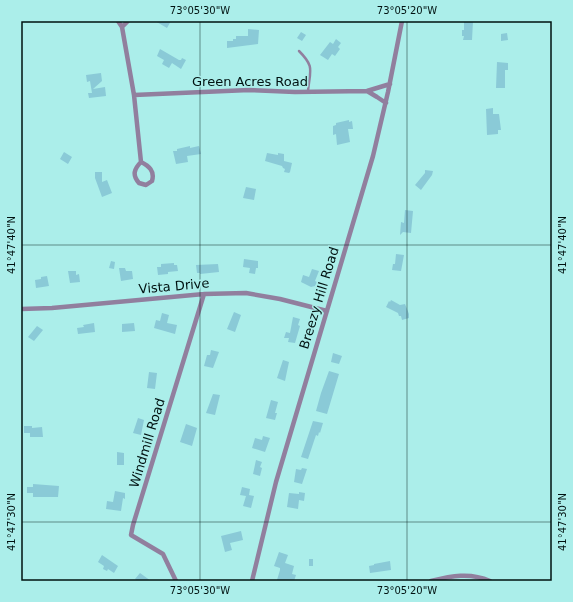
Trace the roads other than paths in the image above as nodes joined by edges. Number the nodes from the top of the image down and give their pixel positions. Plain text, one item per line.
1 (118, 21) edge
2 (128, 21) edge
3 (402, 21) edge
4 (122, 26) junction
5 (299, 51) dead end
6 (390, 84) junction
7 (308, 92) junction
8 (367, 92) junction
9 (134, 95) junction
10 (386, 103) junction
11 (141, 162) junction
12 (204, 294) junction
13 (21, 309) edge
14 (327, 311) junction
15 (176, 581) edge
16 (252, 581) edge
17 (431, 581) edge
18 (490, 581) edge

1 - 4 street
2 - 4 street
3 - 6 street, Breezy Hill Road
4 - 9 street
5 - 7 lane
6 - 8 street, Green Acres Road
6 - 10 street, Breezy Hill Road
7 - 8 street, Green Acres Road
7 - 9 street, Green Acres Road
8 - 10 street, Green Acres Road
9 - 11 street
10 - 14 street, Breezy Hill Road
11 - 11 street
12 - 13 street, Vista Drive
12 - 14 street, Vista Drive
12 - 15 street, Windmill Road
14 - 16 street, Breezy Hill Road
17 - 18 street

